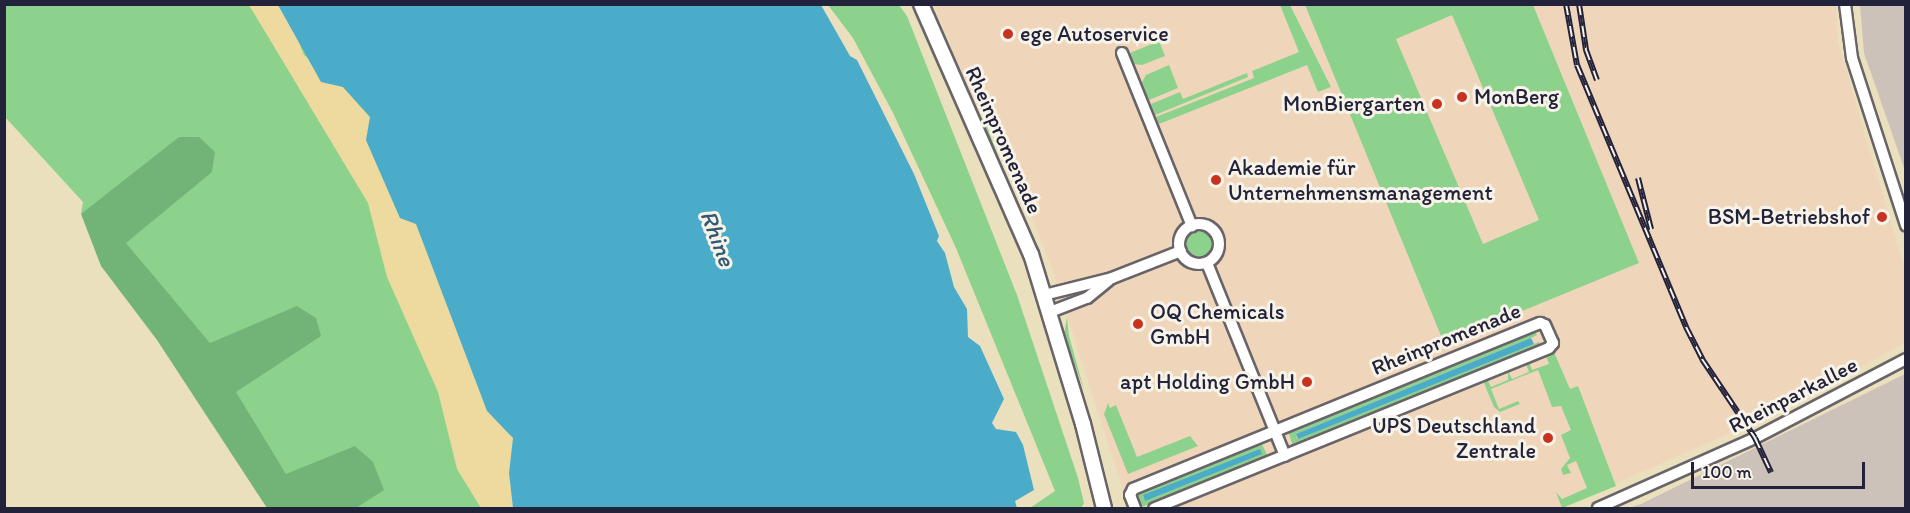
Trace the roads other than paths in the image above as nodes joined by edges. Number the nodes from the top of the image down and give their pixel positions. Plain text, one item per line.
1 (921, 4) edge
2 (1845, 4) edge
3 (1122, 53) dead end
4 (1905, 225) edge
5 (1192, 226) junction
6 (1181, 251) junction
7 (1207, 263) junction
8 (1112, 278) junction
9 (1044, 295) junction
10 (1050, 312) junction
11 (1905, 359) edge
12 (1275, 431) junction
13 (1285, 456) junction
14 (1104, 508) edge
15 (1135, 508) edge
16 (1154, 508) edge
17 (1598, 508) edge

1 - 9 street, Rheinpromenade
2 - 4 street
3 - 5 street
5 - 6 street
5 - 7 street
6 - 7 street
6 - 8 street
7 - 12 street
8 - 9 street
8 - 10 street
9 - 10 street, Rheinpromenade
10 - 14 street, Rheinpromenade
11 - 17 street, Rheinparkallee
12 - 13 street
12 - 13 street, Rheinpromenade
12 - 15 street, Rheinpromenade
13 - 16 street, Rheinpromenade

